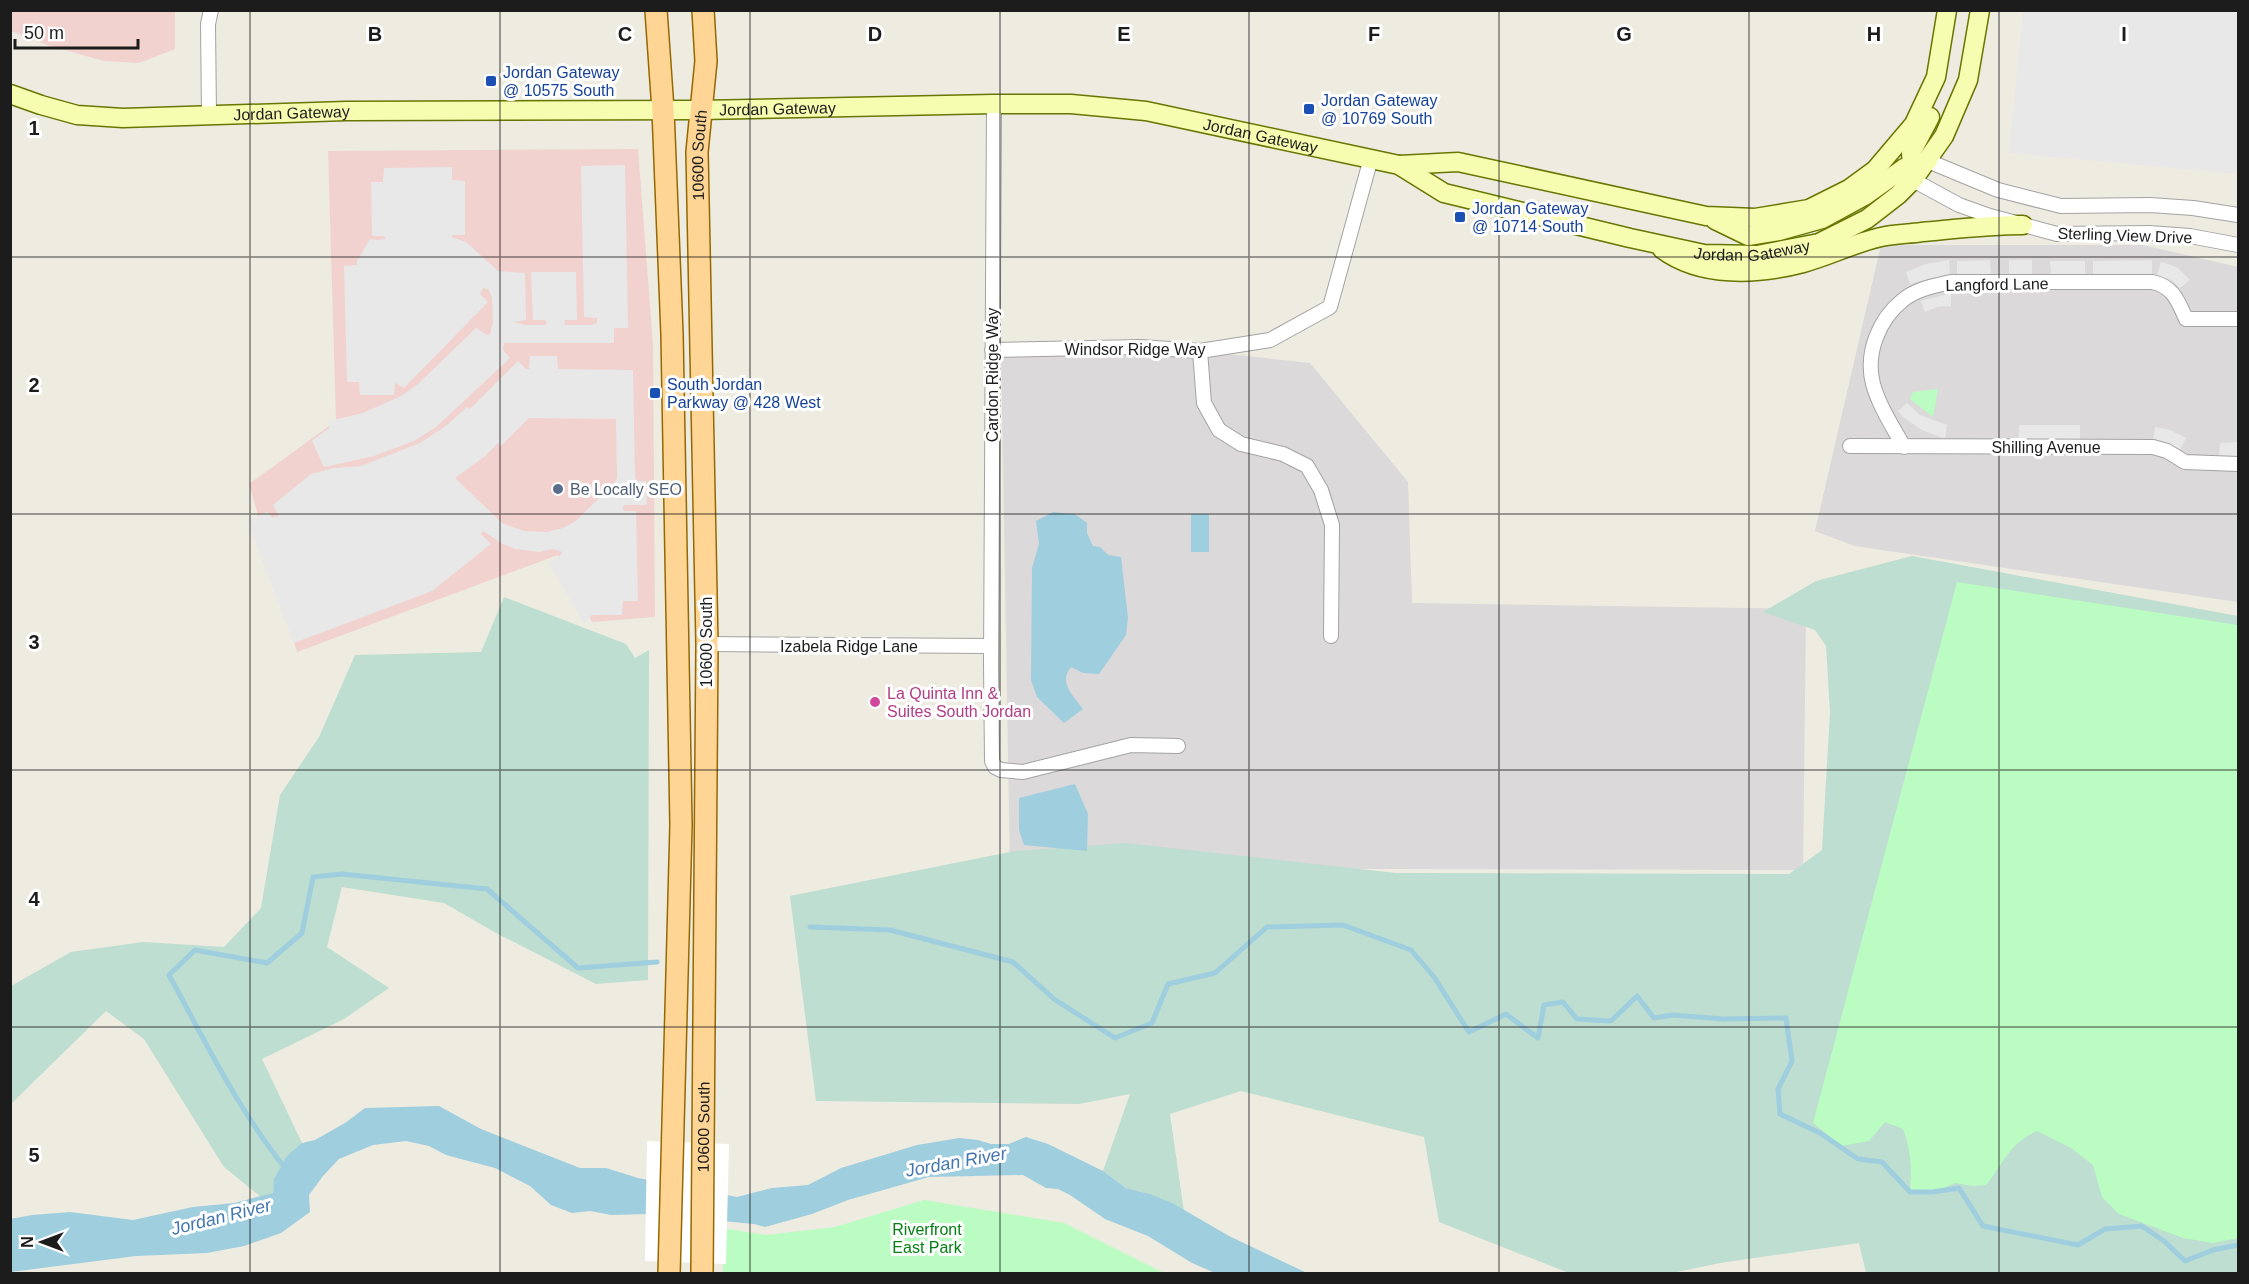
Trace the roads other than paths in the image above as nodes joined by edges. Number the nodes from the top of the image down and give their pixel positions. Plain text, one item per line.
1 (212, 10) edge
2 (656, 10) edge
3 (703, 10) edge
4 (1947, 10) edge
5 (1980, 10) edge
6 (1943, 38) junction
7 (10, 94) edge
8 (994, 104) junction
9 (663, 110) junction
10 (700, 110) junction
11 (209, 116) junction
12 (1371, 158) junction
13 (1399, 165) junction
14 (1917, 169) junction
15 (2238, 215) edge
16 (1706, 216) junction
17 (2022, 225) junction
18 (1653, 243) junction
19 (2238, 245) edge
20 (2238, 319) edge
21 (992, 350) junction
22 (1200, 351) junction
23 (1850, 446) dead end
24 (1904, 447) junction
25 (2238, 464) edge
26 (1331, 636) dead end
27 (707, 644) junction
28 (991, 646) junction
29 (1178, 746) dead end
30 (669, 1270) edge
31 (702, 1270) edge

1 - 11 street
2 - 9 main road, 10600 South
3 - 10 main road, 10600 South
4 - 6 main road, Jordan Gateway
5 - 14 main road, Jordan Gateway
6 - 14 main road
6 - 16 main road, Jordan Gateway
7 - 11 main road, Jordan Gateway
8 - 10 main road, Jordan Gateway
8 - 12 main road, Jordan Gateway
8 - 21 street, Cardon Ridge Way
9 - 10 main road, Jordan Gateway
9 - 11 main road, Jordan Gateway
9 - 30 main road, 10600 South
10 - 27 main road, 10600 South
12 - 13 main road, Jordan Gateway
12 - 22 street, Windsor Ridge Way
13 - 16 main road, Jordan Gateway
13 - 18 main road, Jordan Gateway
14 - 15 street, Sterling View Drive
14 - 16 main road
14 - 17 street, Sterling View Drive
14 - 18 main road, Jordan Gateway
17 - 18 main road
17 - 19 street, Sterling View Drive
20 - 24 street, Langford Lane
21 - 22 street, Windsor Ridge Way
21 - 28 street, Cardon Ridge Way
22 - 26 street
23 - 24 street, Shilling Avenue
24 - 25 street, Shilling Avenue
27 - 28 street, Izabela Ridge Lane
27 - 31 main road, 10600 South
28 - 29 street, Cardon Ridge Way

